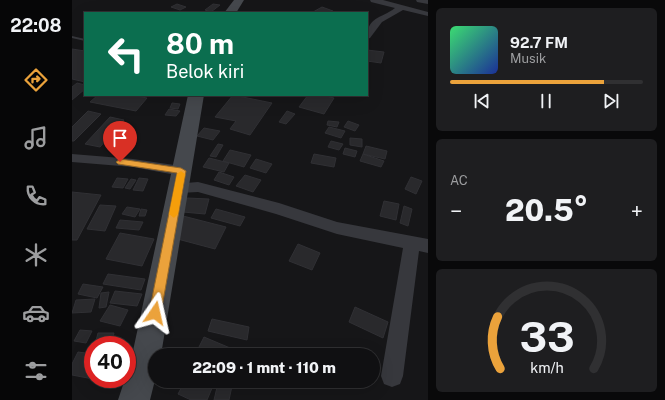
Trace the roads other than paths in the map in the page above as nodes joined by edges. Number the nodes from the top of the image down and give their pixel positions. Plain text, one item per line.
1 (239, 0) edge
2 (374, 0) edge
3 (420, 0) edge
4 (428, 2) edge
5 (401, 7) junction
6 (231, 12) edge
7 (428, 14) edge
8 (368, 34) edge
9 (72, 37) edge
10 (84, 40) edge
11 (196, 96) edge
12 (72, 158) edge
13 (180, 179) junction
14 (420, 244) edge
15 (392, 376) dead end
16 (134, 400) edge

1 - 6 street
2 - 5 street
3 - 4 street
5 - 7 street
5 - 8 street
9 - 10 lane
11 - 13 street
12 - 13 street
13 - 14 street
13 - 16 street
14 - 15 street

